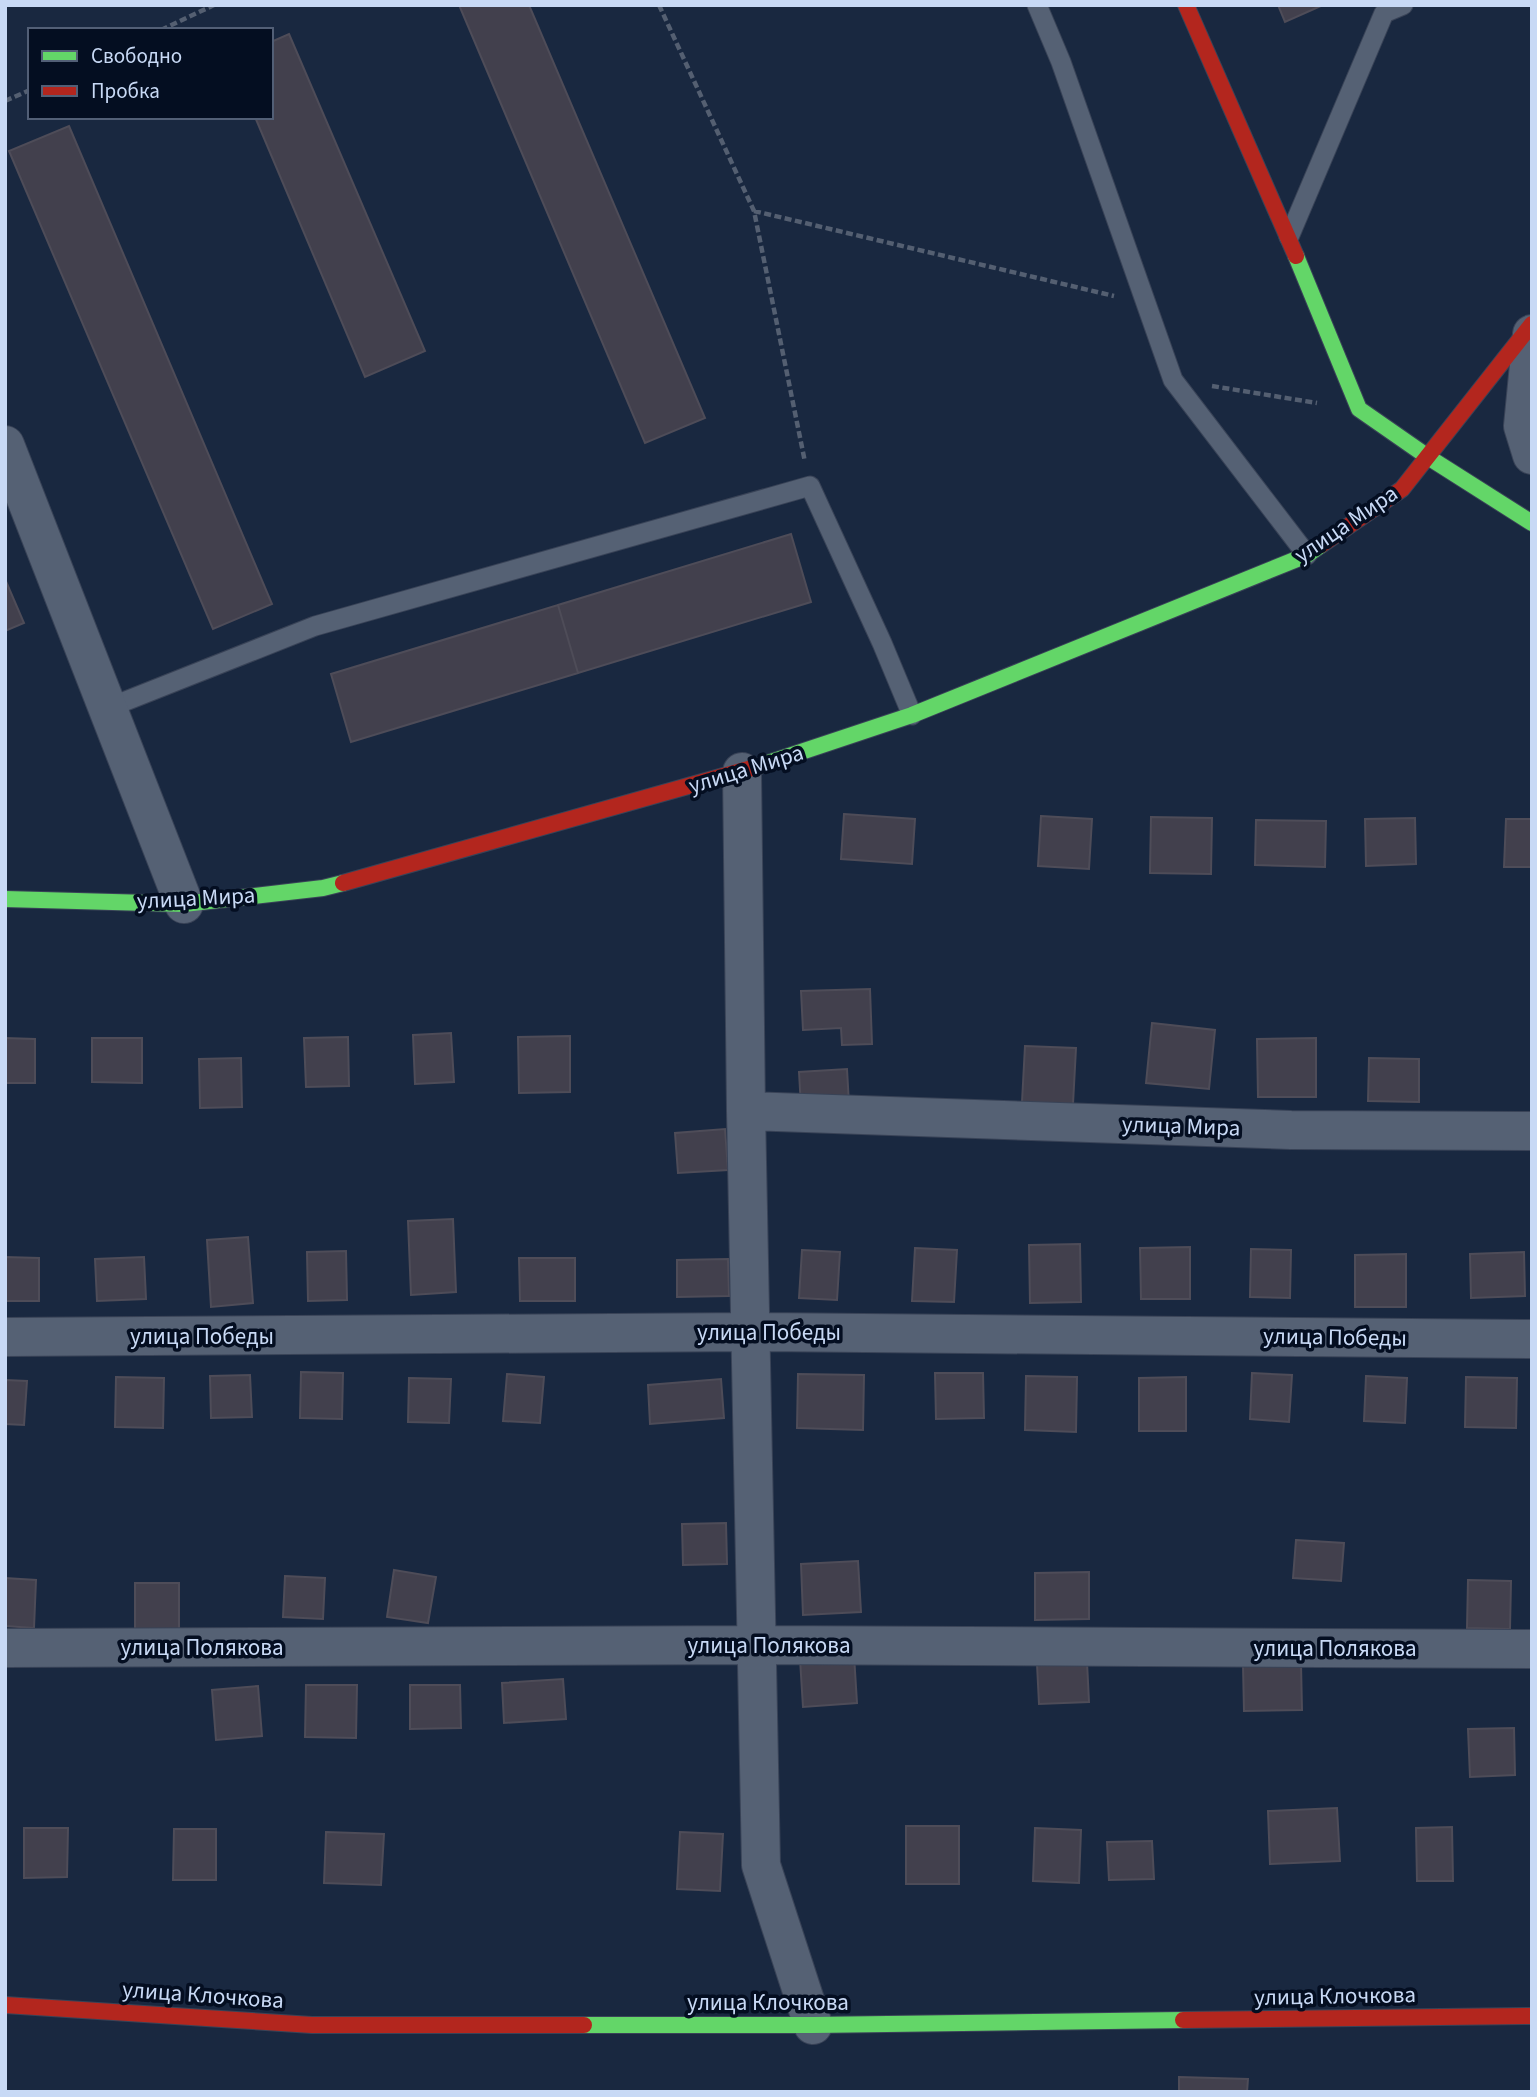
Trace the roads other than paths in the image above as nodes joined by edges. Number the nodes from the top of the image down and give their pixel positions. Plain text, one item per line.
1 (1037, 5) edge
2 (1186, 5) edge
3 (1403, 5) edge
4 (1289, 238) junction
5 (1532, 324) edge
6 (1532, 334) edge
7 (5, 445) edge
8 (1532, 455) edge
9 (1428, 457) junction
10 (1532, 523) edge
11 (1307, 555) junction
12 (108, 708) junction
13 (912, 715) junction
14 (743, 772) junction
15 (5, 899) edge
16 (184, 904) junction
17 (746, 1111) junction
18 (1532, 1131) edge
19 (751, 1332) junction
20 (5, 1338) edge
21 (1532, 1339) edge
22 (758, 1645) junction
23 (5, 1648) edge
24 (1532, 1649) edge
25 (5, 2005) edge
26 (1532, 2016) edge
27 (813, 2025) junction

1 - 11 lane
2 - 4 street
3 - 4 lane
4 - 9 street
5 - 9 street, улица Мира
6 - 8 street
7 - 12 street
9 - 10 street
9 - 11 street, улица Мира
11 - 13 street, улица Мира
12 - 13 lane
12 - 16 street
13 - 14 street, улица Мира
14 - 16 street, улица Мира
14 - 17 street
15 - 16 street, улица Мира
17 - 18 street, улица Мира
17 - 19 street
19 - 20 street, улица Победы
19 - 21 street, улица Победы
19 - 22 street
22 - 23 street, улица Полякова
22 - 24 street, улица Полякова
22 - 27 street
25 - 27 street, улица Клочкова
26 - 27 street, улица Клочкова

